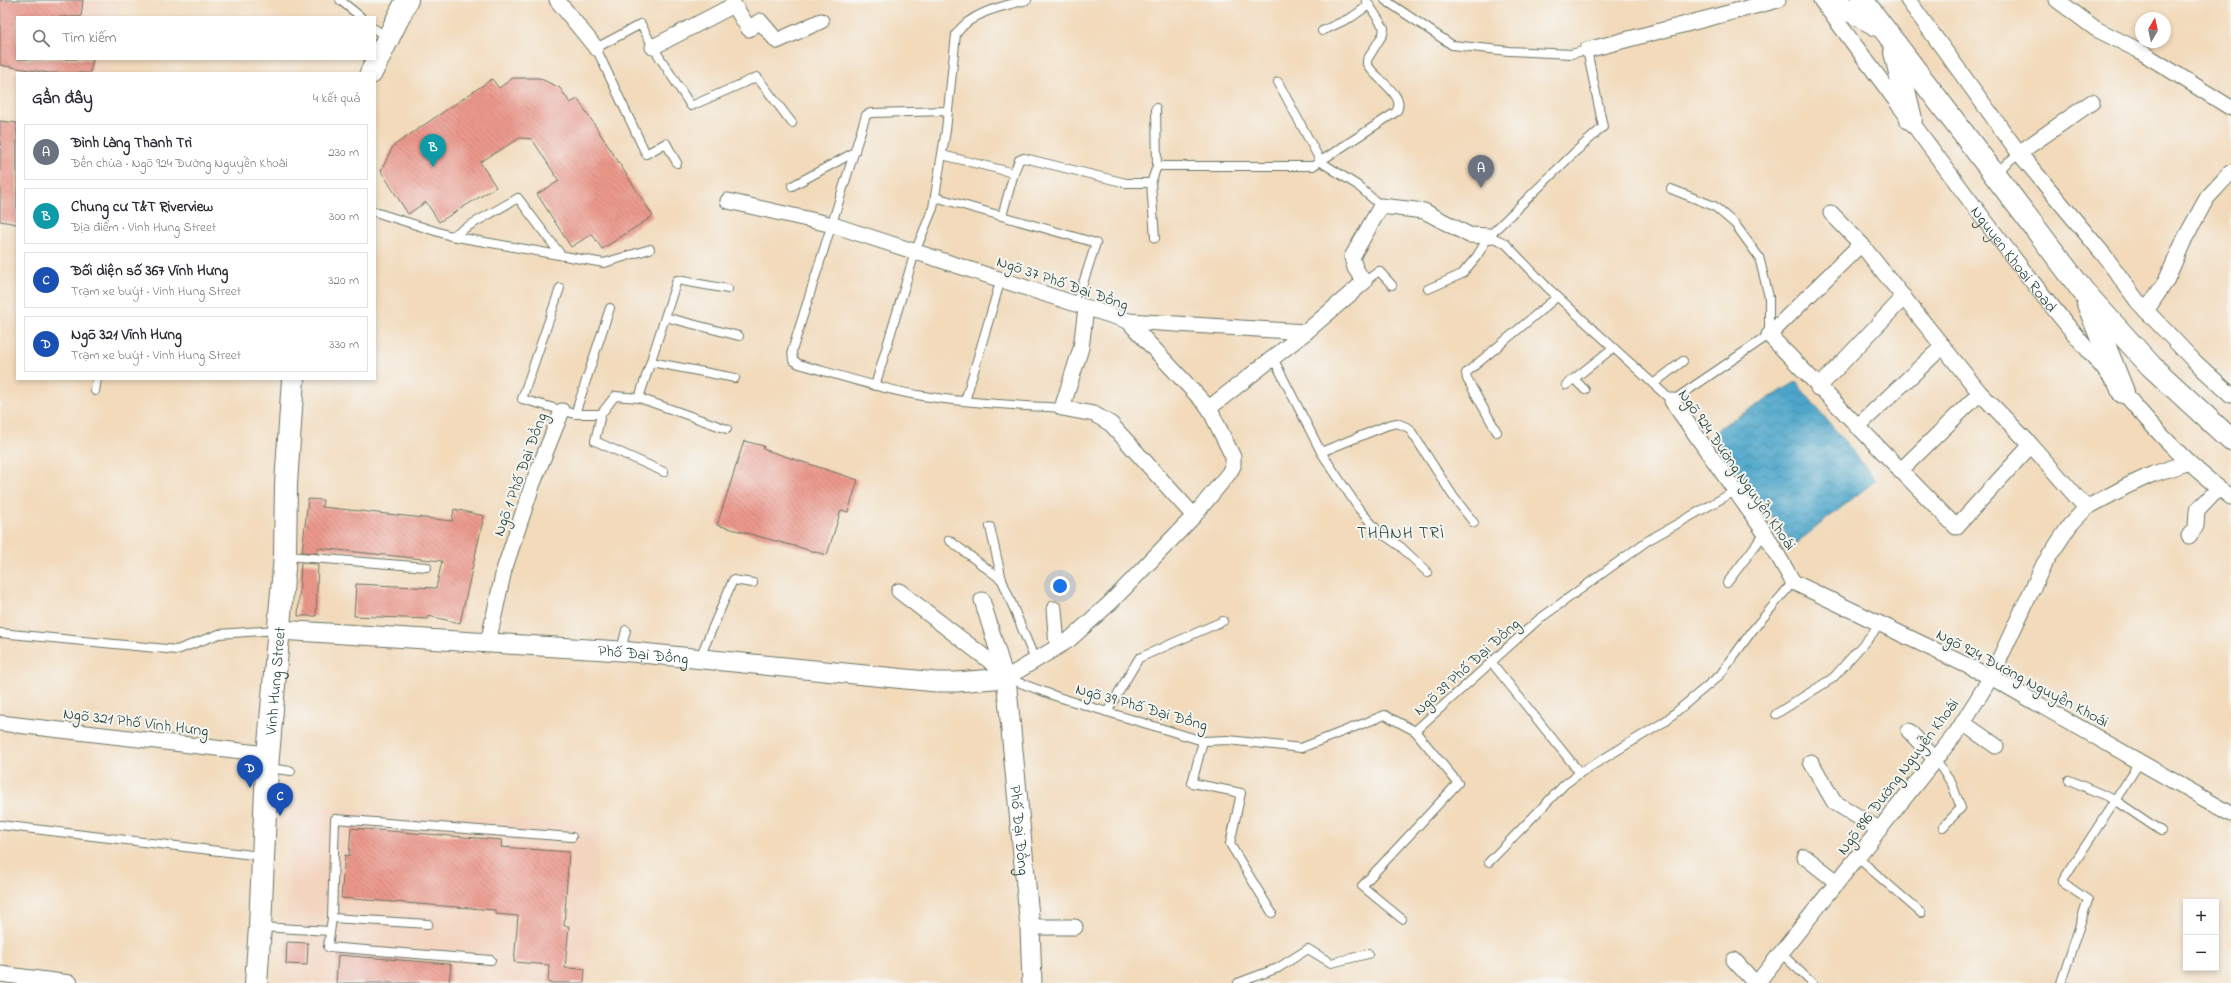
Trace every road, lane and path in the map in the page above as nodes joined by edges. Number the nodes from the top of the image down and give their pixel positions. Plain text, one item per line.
1 (340, 0) edge
2 (407, 0) edge
3 (557, 0) edge
4 (1027, 0) edge
5 (1385, 0) edge
6 (1778, 0) edge
7 (1821, 0) edge
8 (1830, 0) edge
9 (1862, 0) edge
10 (1908, 0) edge
11 (2057, 0) edge
12 (1367, 3) edge
13 (360, 16) edge
14 (821, 21) dead end
15 (1322, 31) dead end
16 (381, 34) edge
17 (1888, 36) junction
18 (653, 47) junction
19 (596, 48) junction
20 (1587, 50) junction
21 (376, 54) edge
22 (374, 60) edge
23 (371, 72) edge
24 (1278, 82) dead end
25 (2092, 102) dead end
26 (1156, 108) dead end
27 (2231, 108) edge
28 (948, 111) junction
29 (1911, 119) junction
30 (792, 123) dead end
31 (854, 152) junction
32 (2019, 153) junction
33 (942, 155) junction
34 (1321, 162) junction
35 (677, 163) dead end
36 (1156, 166) junction
37 (2231, 172) edge
38 (1014, 173) junction
39 (1994, 174) junction
40 (1151, 183) junction
41 (792, 186) dead end
42 (1671, 189) dead end
43 (935, 197) junction
44 (728, 201) dead end
45 (1381, 206) junction
46 (376, 212) edge
47 (1831, 213) dead end
48 (1002, 216) junction
49 (833, 224) junction
50 (451, 236) junction
51 (1489, 236) junction
52 (1155, 238) dead end
53 (1861, 244) junction
54 (650, 249) dead end
55 (915, 252) junction
56 (561, 255) junction
57 (1001, 279) junction
58 (1364, 282) junction
59 (1392, 285) dead end
60 (560, 288) dead end
61 (728, 289) dead end
62 (1428, 289) dead end
63 (2083, 291) junction
64 (1557, 296) junction
65 (1904, 298) junction
66 (1081, 306) junction
67 (610, 308) dead end
68 (2146, 311) junction
69 (665, 317) junction
70 (1128, 321) junction
71 (1306, 332) junction
72 (739, 336) dead end
73 (1769, 336) junction
74 (1943, 346) junction
75 (1613, 348) junction
76 (1273, 358) junction
77 (1683, 361) dead end
78 (651, 362) junction
79 (735, 378) dead end
80 (1574, 379) junction
81 (97, 380) edge
82 (293, 380) edge
83 (1653, 384) junction
84 (1566, 385) dead end
85 (875, 386) junction
86 (1818, 388) junction
87 (1585, 390) dead end
88 (95, 391) dead end
89 (2123, 392) junction
90 (1980, 393) junction
91 (2231, 395) edge
92 (639, 398) junction
93 (965, 401) junction
94 (1672, 401) junction
95 (1062, 408) junction
96 (1209, 408) junction
97 (568, 413) junction
98 (601, 414) junction
99 (1857, 427) junction
100 (727, 429) dead end
101 (1497, 432) dead end
102 (2231, 440) edge
103 (2031, 445) junction
104 (1321, 452) junction
105 (2187, 462) junction
106 (1900, 471) junction
107 (664, 472) dead end
108 (2219, 488) junction
109 (1735, 491) junction
110 (2231, 497) edge
111 (2086, 508) junction
112 (1194, 516) junction
113 (1474, 523) dead end
114 (990, 527) dead end
115 (1765, 533) junction
116 (2189, 536) dead end
117 (949, 540) dead end
118 (284, 556) junction
119 (427, 567) dead end
120 (1428, 573) dead end
121 (1002, 580) junction
122 (1794, 582) junction
123 (753, 583) dead end
124 (1727, 583) dead end
125 (899, 591) dead end
126 (982, 600) dead end
127 (1054, 609) dead end
128 (1223, 621) dead end
129 (1881, 624) junction
130 (279, 630) junction
131 (626, 630) dead end
132 (0, 633) edge
133 (488, 643) junction
134 (1057, 646) junction
135 (621, 651) junction
136 (700, 657) junction
137 (1035, 660) junction
138 (1492, 662) junction
139 (1005, 675) junction
140 (1991, 677) junction
141 (1107, 712) junction
142 (1776, 714) dead end
143 (0, 723) edge
144 (1963, 723) junction
145 (1415, 731) junction
146 (1909, 731) dead end
147 (1203, 741) junction
148 (1996, 746) dead end
149 (1935, 759) junction
150 (268, 761) junction
151 (1811, 762) dead end
152 (2140, 762) junction
153 (291, 771) dead end
154 (1580, 773) junction
155 (2069, 780) dead end
156 (2115, 800) junction
157 (2231, 814) edge
158 (0, 826) edge
159 (1942, 826) dead end
160 (1880, 830) junction
161 (2161, 831) dead end
162 (572, 837) dead end
163 (264, 856) junction
164 (1805, 857) dead end
165 (1858, 858) junction
166 (1489, 862) dead end
167 (1837, 882) junction
168 (1272, 913) dead end
169 (1921, 913) dead end
170 (332, 918) junction
171 (1402, 919) dead end
172 (428, 924) dead end
173 (260, 927) junction
174 (1030, 927) junction
175 (1076, 927) dead end
176 (330, 931) junction
177 (1781, 953) junction
178 (1368, 954) dead end
179 (491, 960) dead end
180 (1734, 960) dead end
181 (0, 974) edge
182 (70, 983) edge
183 (256, 983) edge
184 (1032, 983) edge
185 (1238, 983) edge
186 (1756, 983) edge
187 (1812, 983) edge
188 (2060, 983) edge

1 - 13 lane
2 - 16 main road
3 - 19 street
4 - 28 lane
5 - 20 lane
6 - 20 street
7 - 29 street, Nguyen Khoai Road
8 - 17 main road
9 - 17 main road, Nguyen Khoai Road
10 - 32 street
11 - 27 street
12 - 15 lane
12 - 34 lane
14 - 18 street
16 - 21 main road
17 - 29 main road
17 - 39 main road, Nguyen Khoai Road
18 - 19 lane
18 - 30 lane
19 - 35 lane
20 - 51 lane
22 - 23 main road
24 - 34 lane
25 - 32 street
26 - 36 lane
28 - 31 lane
28 - 33 lane
29 - 89 street, Nguyen Khoai Road
31 - 41 lane
31 - 49 lane
32 - 39 lane
32 - 68 street
33 - 38 lane
33 - 43 lane
34 - 36 lane
34 - 45 lane
36 - 40 lane
37 - 68 street
38 - 40 lane
38 - 48 lane
39 - 63 main road, Nguyen Khoai Road
40 - 52 lane
42 - 73 lane
43 - 48 lane
43 - 55 lane
44 - 49 street, Ngõ 37 Phố Đại Đồng
45 - 51 street, Ngõ 924 Đường Nguyễn Khoái
45 - 58 street
46 - 50 lane
47 - 53 street
48 - 66 lane
49 - 55 street, Ngõ 37 Phố Đại Đồng
49 - 85 lane
50 - 56 lane
50 - 56 lane
51 - 62 lane
51 - 64 lane, Ngõ 924 Đường Nguyễn Khoái
53 - 65 street
53 - 73 street
54 - 56 lane
55 - 57 street, Ngõ 37 Phố Đại Đồng
55 - 85 lane
57 - 66 street, Ngõ 37 Phố Đại Đồng
57 - 93 lane
58 - 59 lane
58 - 71 street
60 - 97 lane
61 - 69 lane
63 - 89 main road
63 - 102 main road, Nguyen Khoai Road
64 - 75 lane, Ngõ 924 Đường Nguyễn Khoái
64 - 101 lane
65 - 74 street
65 - 86 street
66 - 70 street, Ngõ 37 Phố Đại Đồng
66 - 95 street
67 - 97 lane
68 - 91 street
69 - 72 lane
69 - 78 lane
70 - 71 street
70 - 96 street, Ngõ 37 Phố Đại Đồng
71 - 76 street
73 - 86 street
73 - 94 lane
74 - 90 street
74 - 99 street
75 - 80 lane
75 - 83 lane, Ngõ 924 Đường Nguyễn Khoái
76 - 96 street
76 - 104 lane
77 - 83 lane
78 - 79 lane
78 - 92 lane
80 - 84 lane
80 - 87 lane
81 - 88 lane
82 - 118 main road, Vinh Hung Street
83 - 94 lane, Ngõ 924 Đường Nguyễn Khoái
85 - 93 lane
86 - 99 street
89 - 105 street, Nguyen Khoai Road
90 - 103 street
90 - 106 street
92 - 98 lane
92 - 100 lane
93 - 95 lane
94 - 109 street, Ngõ 924 Đường Nguyễn Khoái
95 - 112 street
96 - 112 street, Ngõ 37 Phố Đại Đồng
97 - 98 lane
97 - 133 street, Ngõ 1 Phố Đại Đồng
98 - 107 lane
99 - 106 street
103 - 106 street
103 - 111 street
104 - 113 lane
104 - 120 lane
105 - 108 street, Nguyen Khoai Road
105 - 111 street, Ngõ 896 Đường Nguyễn Khoái
108 - 110 street, Nguyen Khoai Road
108 - 116 street
109 - 115 street, Ngõ 924 Đường Nguyễn Khoái
109 - 138 lane, Ngõ 39 Phố Đại Đồng
111 - 140 street, Ngõ 896 Đường Nguyễn Khoái
112 - 134 street, Ngõ 37 Phố Đại Đồng
114 - 121 lane
115 - 122 street, Ngõ 924 Đường Nguyễn Khoái
115 - 124 lane
117 - 121 lane
118 - 119 lane
118 - 130 main road, Vinh Hung Street
121 - 137 lane
122 - 129 street, Ngõ 924 Đường Nguyễn Khoái
122 - 154 lane
123 - 136 lane
125 - 139 street
126 - 139 street
127 - 134 street
128 - 141 lane
129 - 140 street, Ngõ 924 Đường Nguyễn Khoái
129 - 142 lane
130 - 132 lane
130 - 133 street, Phố Đại Đồng
130 - 150 main road, Vinh Hung Street
131 - 135 lane
133 - 135 street, Phố Đại Đồng
134 - 137 street, Ngõ 37 Phố Đại Đồng
135 - 136 street, Phố Đại Đồng
136 - 139 street, Phố Đại Đồng
137 - 139 street, Phố Đại Đồng
138 - 145 lane, Ngõ 39 Phố Đại Đồng
138 - 154 lane
139 - 141 lane, Ngõ 39 Phố Đại Đồng
139 - 174 street, Phố Đại Đồng
140 - 144 street, Ngõ 896 Đường Nguyễn Khoái
140 - 152 street, Ngõ 924 Đường Nguyễn Khoái
141 - 147 lane, Ngõ 39 Phố Đại Đồng
143 - 150 street, Ngõ 321 Phố Vĩnh Hưng
144 - 148 street
144 - 149 street, Ngõ 896 Đường Nguyễn Khoái
145 - 147 lane, Ngõ 39 Phố Đại Đồng
145 - 171 lane
146 - 149 street
147 - 168 lane
149 - 159 lane
149 - 160 street, Ngõ 896 Đường Nguyễn Khoái
150 - 153 lane
150 - 163 main road, Vinh Hung Street
151 - 160 street
152 - 156 lane
152 - 157 street, Ngõ 924 Đường Nguyễn Khoái
154 - 166 lane
155 - 156 lane
156 - 161 lane
156 - 188 lane
158 - 163 lane
160 - 165 street, Ngõ 896 Đường Nguyễn Khoái
162 - 170 lane
163 - 173 main road, Vinh Hung Street
164 - 167 street
165 - 167 street, Ngõ 896 Đường Nguyễn Khoái
165 - 169 lane
167 - 177 street, Ngõ 896 Đường Nguyễn Khoái
170 - 172 lane
170 - 176 lane
173 - 176 lane
173 - 183 main road, Vinh Hung Street
174 - 175 street
174 - 184 street, Phố Đại Đồng
176 - 179 lane
177 - 186 street, Ngõ 896 Đường Nguyễn Khoái
177 - 187 lane
178 - 185 lane
180 - 186 street
181 - 182 street

